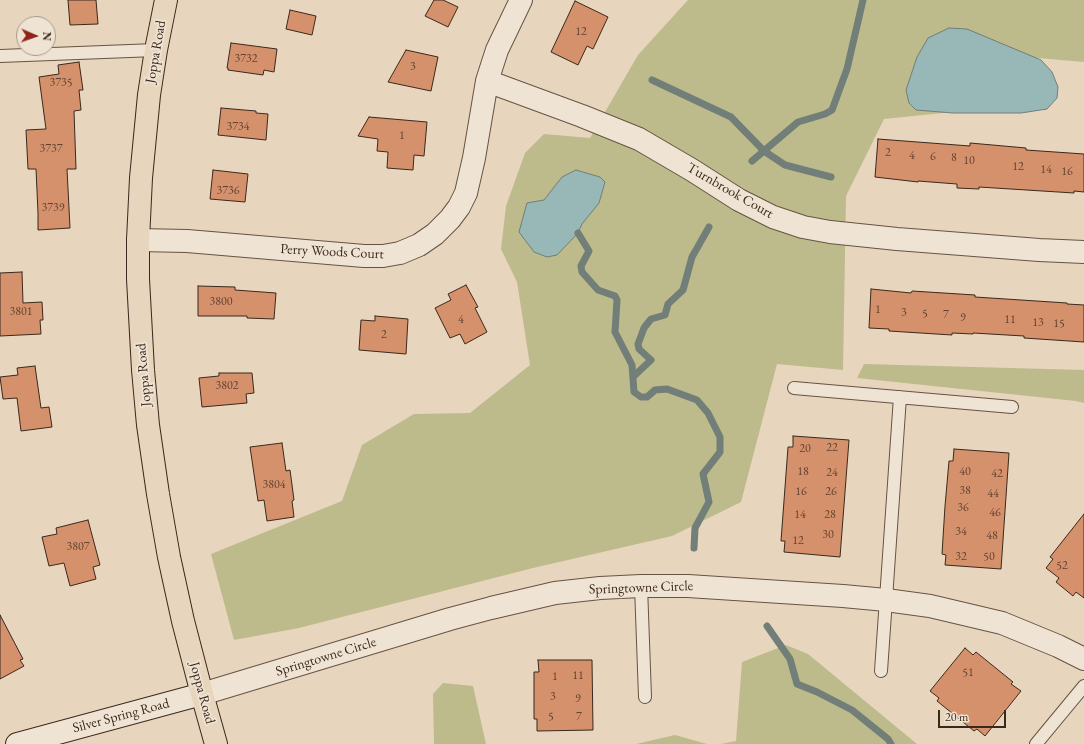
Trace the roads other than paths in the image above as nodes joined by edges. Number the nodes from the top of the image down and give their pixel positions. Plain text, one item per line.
1 (166, 0) edge
2 (521, 0) edge
3 (156, 50) junction
4 (0, 56) edge
5 (487, 81) junction
6 (138, 240) junction
7 (1084, 252) edge
8 (794, 388) dead end
9 (900, 397) junction
10 (1012, 407) dead end
11 (641, 586) junction
12 (886, 600) junction
13 (1084, 659) edge
14 (881, 671) dead end
15 (1084, 686) edge
16 (202, 694) junction
17 (645, 697) dead end
18 (17, 744) edge
19 (216, 744) edge
20 (1036, 744) edge

1 - 3 main road, Joppa Road
2 - 5 street, Perry Woods Court
3 - 4 lane
3 - 6 main road, Joppa Road
5 - 6 street, Perry Woods Court
5 - 7 street, Turnbrook Court
6 - 16 main road, Joppa Road
8 - 9 lane
9 - 10 lane
9 - 12 lane
11 - 12 street, Springtowne Circle
11 - 16 street, Springtowne Circle
11 - 17 lane
12 - 13 street, Springtowne Circle
12 - 14 lane
15 - 20 lane
16 - 18 street, Silver Spring Road
16 - 19 main road, Joppa Road

